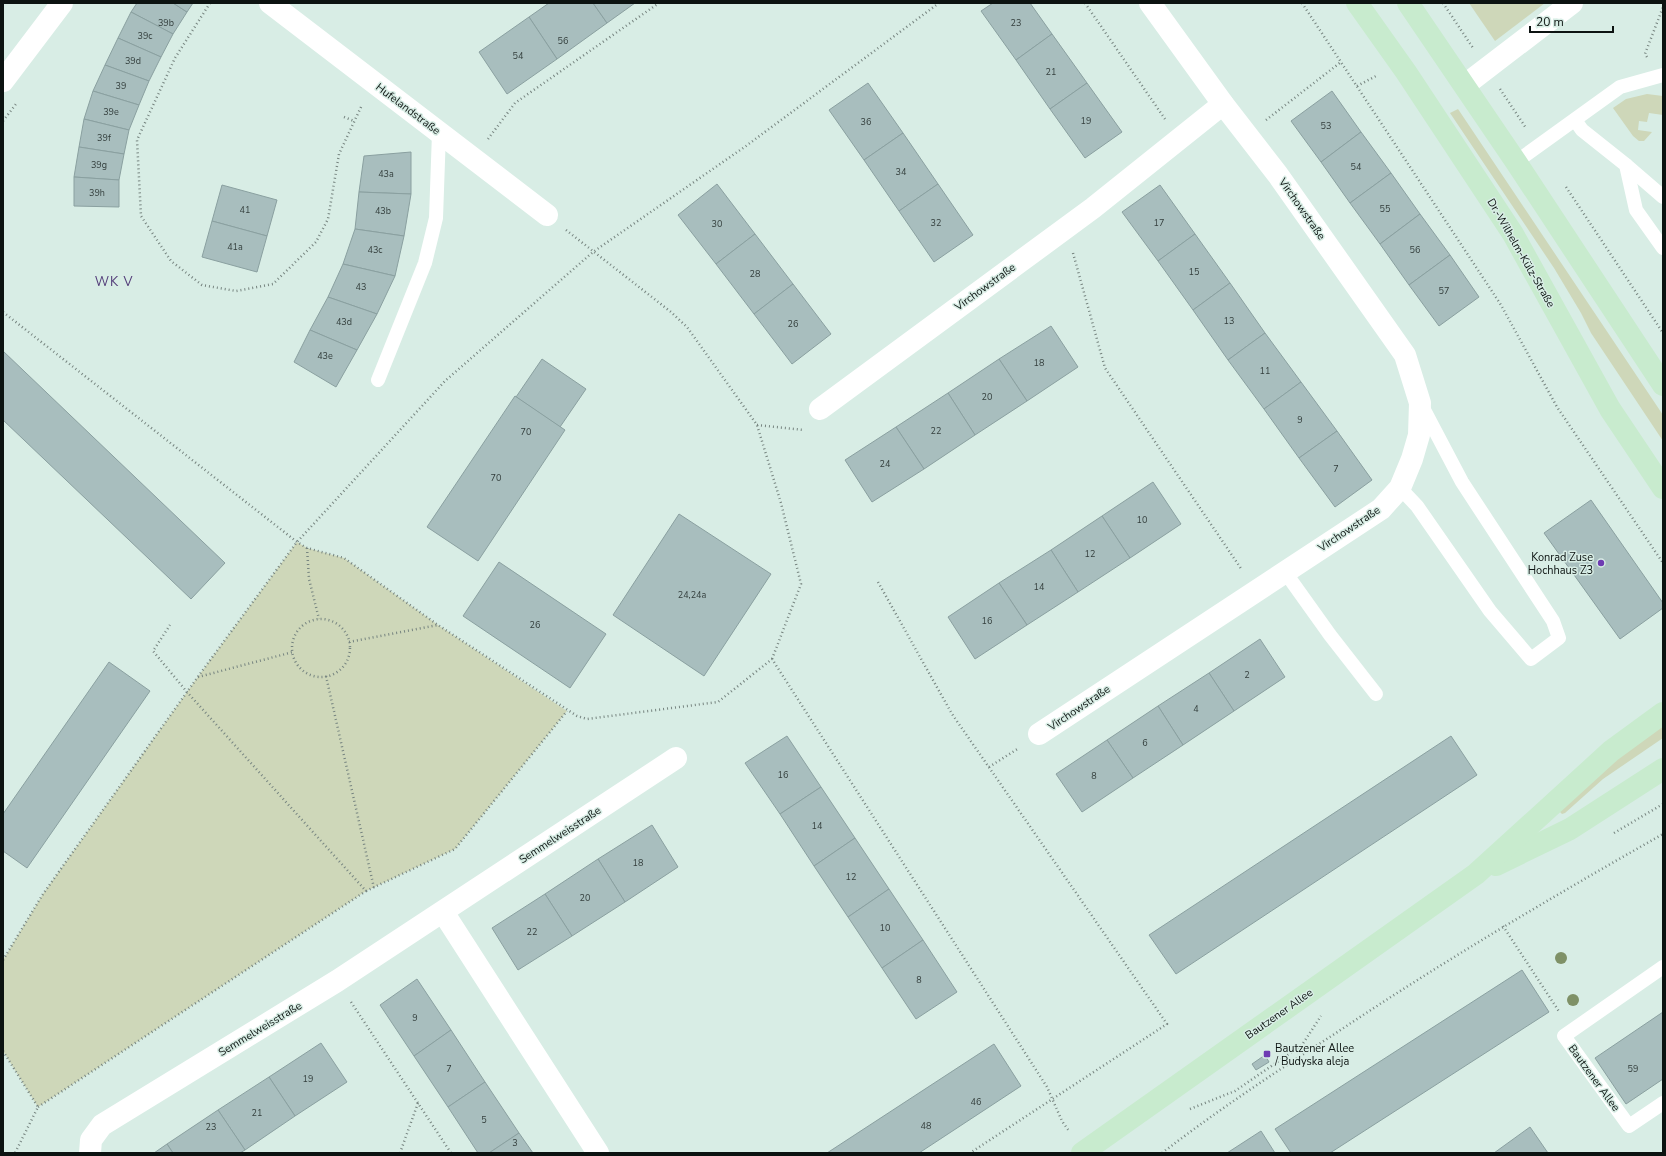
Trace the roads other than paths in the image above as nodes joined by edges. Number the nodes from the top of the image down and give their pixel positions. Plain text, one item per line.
1 (62, 3) edge
2 (270, 3) edge
3 (1150, 3) edge
4 (1357, 3) edge
5 (1408, 3) edge
6 (1572, 3) edge
7 (1662, 76) edge
8 (3, 81) edge
9 (1465, 85) junction
10 (1223, 104) junction
11 (1575, 120) junction
12 (439, 133) junction
13 (1516, 162) junction
14 (1626, 165) junction
15 (1663, 197) edge
16 (546, 215) road end
17 (1663, 248) edge
18 (378, 380) dead end
19 (1663, 385) edge
20 (1420, 403) junction
21 (820, 409) dead end
22 (1400, 488) junction
23 (1663, 488) edge
24 (1285, 572) junction
25 (1376, 694) dead end
26 (1663, 714) edge
27 (1039, 734) road end
28 (676, 758) dead end
29 (1663, 769) edge
30 (1476, 874) junction
31 (443, 912) junction
32 (1663, 967) edge
33 (1663, 1103) edge
34 (90, 1153) edge
35 (598, 1153) edge
36 (1082, 1153) edge

1 - 8 street
2 - 12 street, Hufelandstraße
3 - 10 street, Virchowstraße
4 - 23 street, Dr.-Wilhelm-Külz-Straße
5 - 9 street
6 - 9 street
7 - 11 lane
9 - 13 street
10 - 20 street, Virchowstraße
10 - 21 street, Virchowstraße
11 - 13 lane
11 - 14 lane
12 - 16 street, Hufelandstraße
12 - 18 lane
13 - 19 street
14 - 15 lane
14 - 17 lane
20 - 22 street, Virchowstraße
20 - 22 lane
22 - 24 street, Virchowstraße
24 - 25 lane
24 - 27 street, Virchowstraße
26 - 30 street, Bautzener Allee
28 - 31 street, Semmelweisstraße
29 - 30 street, Bautzener Allee
30 - 36 street, Bautzener Allee
31 - 34 street, Semmelweisstraße
31 - 35 street
32 - 33 lane, Bautzener Allee

